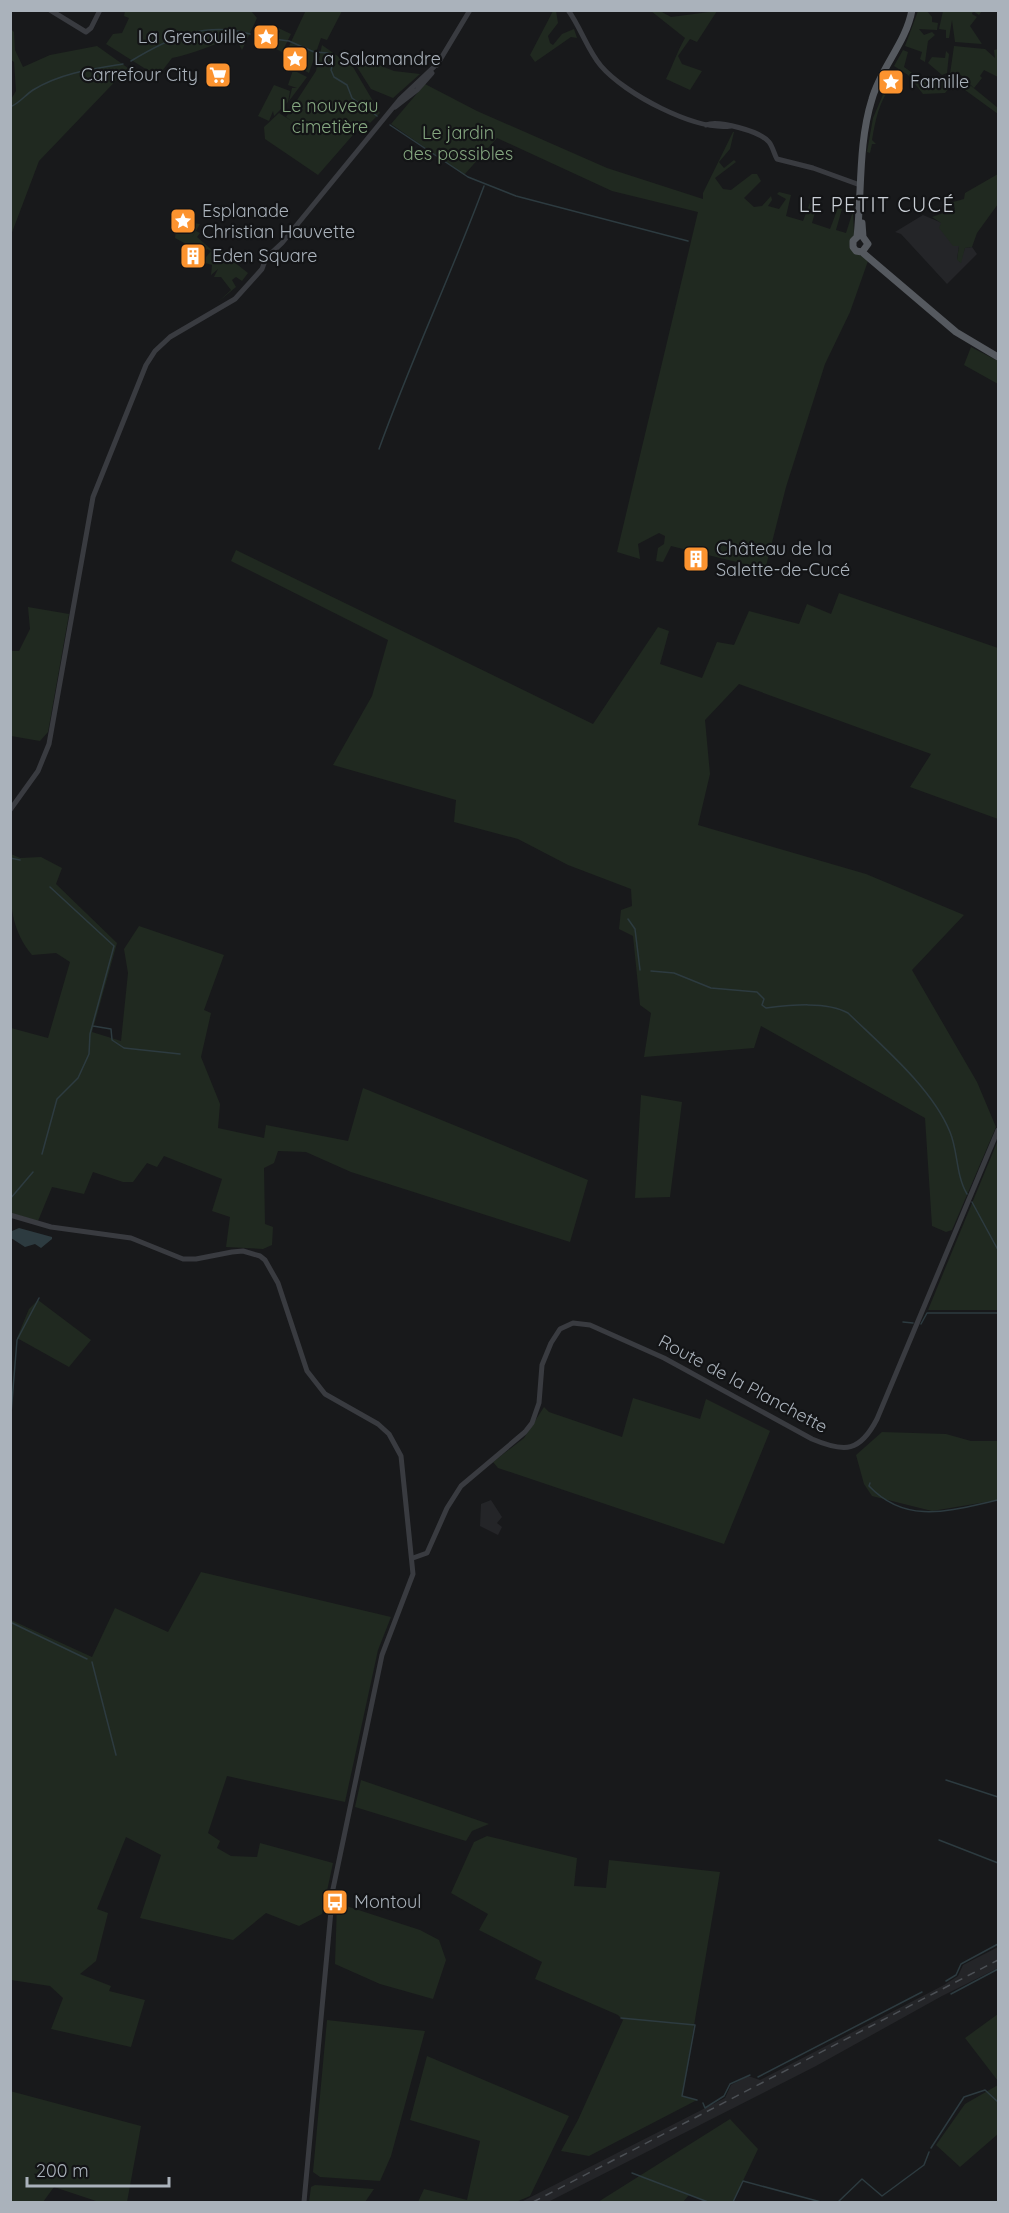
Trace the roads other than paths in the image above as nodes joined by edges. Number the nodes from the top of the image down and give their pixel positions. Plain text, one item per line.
1 (50, 10) edge
2 (100, 10) edge
3 (470, 10) edge
4 (568, 10) edge
5 (912, 10) edge
6 (860, 185) junction
7 (860, 237) junction
8 (865, 250) junction
9 (999, 357) edge
10 (10, 810) edge
11 (999, 1130) edge
12 (10, 1215) edge
13 (413, 1558) junction
14 (304, 2202) edge

1 - 2 street
3 - 10 street
4 - 6 street
5 - 6 main road
6 - 7 main road
7 - 8 main road
7 - 8 main road
8 - 9 main road
11 - 13 street, Route de la Planchette
12 - 13 street
13 - 14 street

